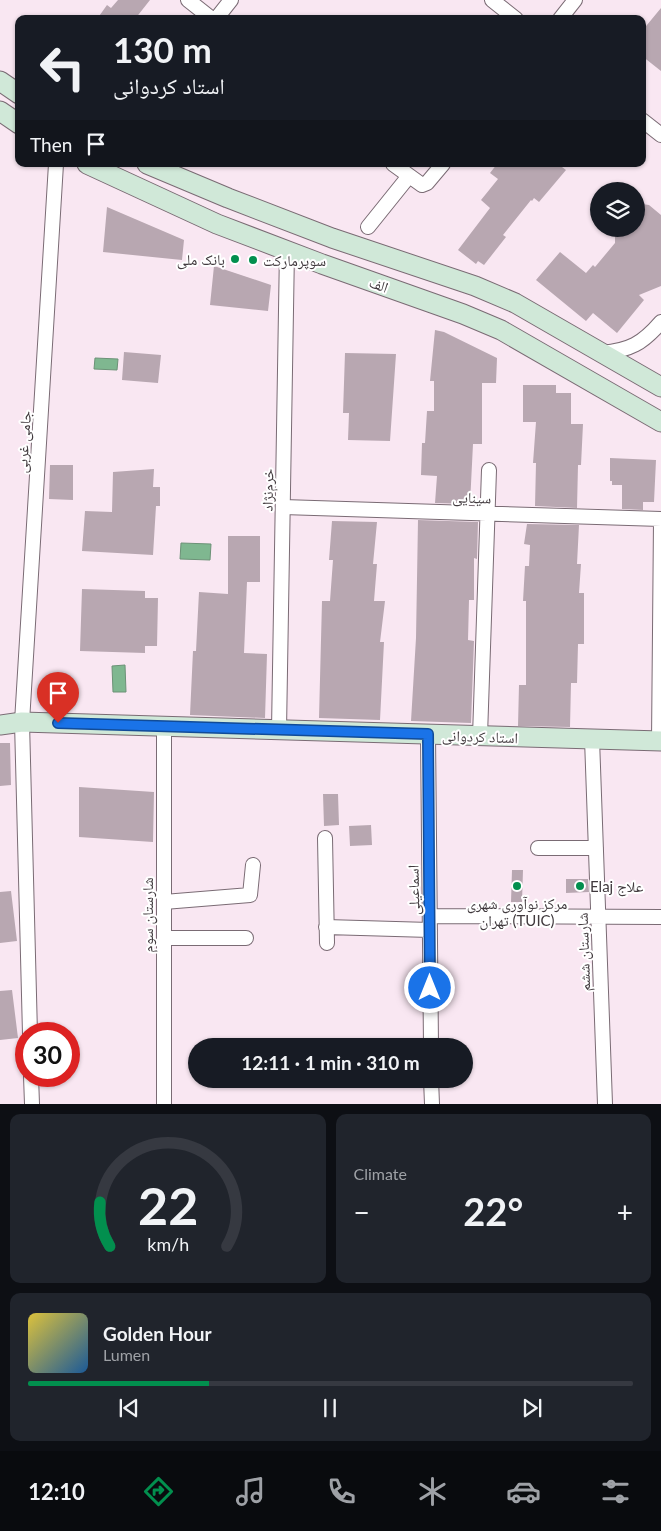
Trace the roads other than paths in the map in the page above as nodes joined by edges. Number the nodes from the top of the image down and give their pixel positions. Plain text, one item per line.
1 (188, 0) edge
2 (231, 0) edge
3 (492, 0) edge
4 (575, 0) edge
5 (207, 15) edge
6 (219, 15) edge
7 (511, 15) edge
8 (563, 15) edge
9 (0, 81) edge
10 (15, 91) edge
11 (0, 111) edge
12 (15, 121) edge
13 (646, 123) edge
14 (661, 135) edge
15 (56, 167) edge
16 (94, 167) edge
17 (155, 167) edge
18 (397, 167) edge
19 (440, 167) edge
20 (409, 176) junction
21 (368, 227) dead end
22 (287, 250) junction
23 (661, 322) edge
24 (602, 353) junction
25 (661, 388) edge
26 (661, 422) edge
27 (489, 470) dead end
28 (283, 507) junction
29 (487, 514) junction
30 (661, 520) edge
31 (22, 722) junction
32 (0, 725) edge
33 (164, 726) junction
34 (279, 730) junction
35 (428, 734) junction
36 (480, 736) junction
37 (592, 739) junction
38 (660, 741) edge
39 (325, 838) dead end
40 (538, 848) dead end
41 (596, 848) junction
42 (253, 865) dead end
43 (164, 902) junction
44 (598, 917) junction
45 (661, 917) edge
46 (430, 923) junction
47 (326, 927) junction
48 (164, 938) junction
49 (246, 938) dead end
50 (327, 943) dead end
51 (30, 1022) edge
52 (431, 1038) edge
53 (31, 1087) edge
54 (431, 1088) edge
55 (32, 1104) edge
56 (164, 1104) edge
57 (432, 1104) edge
58 (604, 1104) edge

1 - 5 street
2 - 6 street
3 - 7 street
4 - 8 street
9 - 10 main road
11 - 12 main road
13 - 14 street
15 - 31 street, جامی غربی
16 - 22 main road, الف
17 - 24 main road, الف
18 - 20 street
19 - 20 street
20 - 21 street
22 - 26 main road, الف
22 - 28 street, خرم‌نژاد
23 - 24 street
24 - 25 main road, الف
27 - 29 street
28 - 29 street, سینایی
28 - 34 street, خرم‌نژاد
29 - 30 street, سینایی
29 - 36 street
30 - 38 street
31 - 32 main road, استاد کردوانی
31 - 33 main road, استاد کردوانی
31 - 51 street, جامی غربی
33 - 34 main road, استاد کردوانی
33 - 43 street, شارستان سوم
34 - 35 main road, استاد کردوانی
35 - 36 main road, استاد کردوانی
35 - 46 street, اسماعیلی
36 - 37 main road, استاد کردوانی
37 - 38 main road, استاد کردوانی
37 - 41 street, شارستان ششم
39 - 47 street
40 - 41 street
41 - 44 street, شارستان ششم
42 - 43 street
43 - 48 street, شارستان سوم
44 - 45 street
44 - 46 street
44 - 58 street, شارستان ششم
46 - 47 street
46 - 52 street, اسماعیلی
47 - 50 street
48 - 49 street
48 - 56 street, شارستان سوم
53 - 55 street
54 - 57 street

